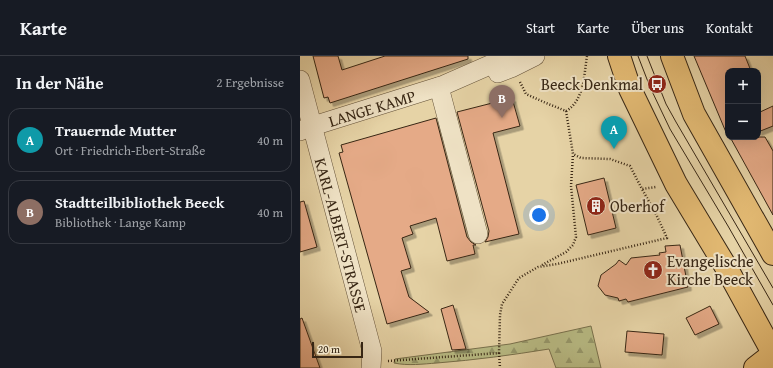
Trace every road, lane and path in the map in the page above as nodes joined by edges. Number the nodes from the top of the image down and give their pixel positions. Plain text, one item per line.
1 (587, 56) edge
2 (672, 56) edge
3 (532, 57) edge
4 (616, 60) edge
5 (511, 62) edge
6 (300, 80) edge
7 (442, 86) junction
8 (566, 110) junction
9 (306, 129) edge
10 (573, 154) junction
11 (676, 184) junction
12 (642, 189) junction
13 (478, 234) dead end
14 (773, 253) edge
15 (538, 267) junction
16 (500, 353) junction
17 (773, 354) edge
18 (371, 365) edge
19 (500, 368) edge
20 (756, 368) edge

1 - 8 path
2 - 14 main road
3 - 5 street, LANGE KAMP
4 - 11 main road
5 - 7 street, LANGE KAMP
5 - 8 path
6 - 9 street, KARL-ALBERT-STRASSE
7 - 9 street, LANGE KAMP
7 - 13 street
8 - 10 path
9 - 18 street, KARL-ALBERT-STRASSE
10 - 12 path
10 - 15 path
11 - 12 path
11 - 17 main road
12 - 15 path
15 - 16 path
16 - 18 path
16 - 19 path
17 - 20 main road

